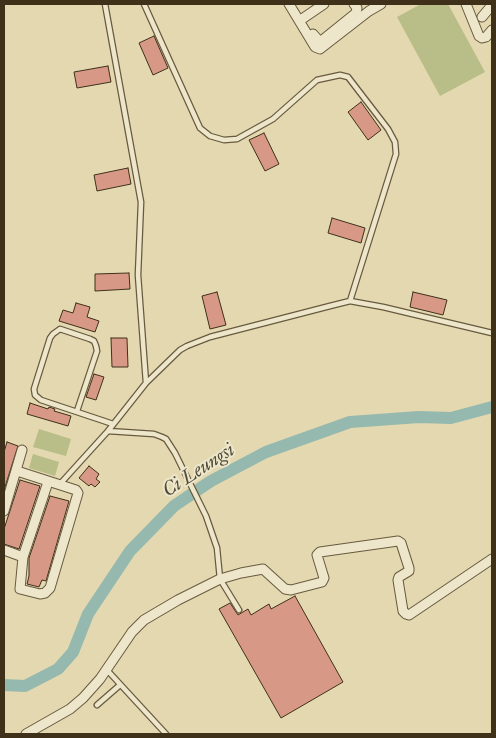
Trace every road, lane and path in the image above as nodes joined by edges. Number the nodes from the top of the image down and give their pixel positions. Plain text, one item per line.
1 (105, 4) edge
2 (144, 4) edge
3 (289, 4) edge
4 (293, 4) edge
5 (324, 4) edge
6 (354, 4) edge
7 (381, 4) edge
8 (466, 4) edge
9 (492, 5) edge
10 (482, 16) dead end
11 (302, 19) junction
12 (492, 30) edge
13 (350, 302) junction
14 (492, 333) edge
15 (146, 383) junction
16 (77, 411) junction
17 (113, 424) junction
18 (108, 431) junction
19 (22, 450) dead end
20 (17, 471) junction
21 (48, 482) junction
22 (59, 485) junction
23 (4, 510) edge
24 (4, 550) edge
25 (23, 557) junction
26 (492, 559) edge
27 (220, 579) junction
28 (239, 610) dead end
29 (107, 670) junction
30 (120, 685) junction
31 (97, 705) dead end
32 (163, 733) edge
33 (26, 734) edge

1 - 15 lane
2 - 13 lane
3 - 7 street
4 - 11 street
5 - 11 street
6 - 11 street
8 - 12 street
9 - 10 street
13 - 14 lane
13 - 15 lane
15 - 17 lane
16 - 16 lane
16 - 17 lane
17 - 18 lane
18 - 22 lane
18 - 27 lane
19 - 20 street
20 - 21 street
20 - 23 street
21 - 22 street
21 - 25 street
22 - 25 street
24 - 25 street
26 - 27 street
27 - 28 lane
27 - 29 street
29 - 30 lane
29 - 33 street
30 - 31 lane
30 - 32 lane

